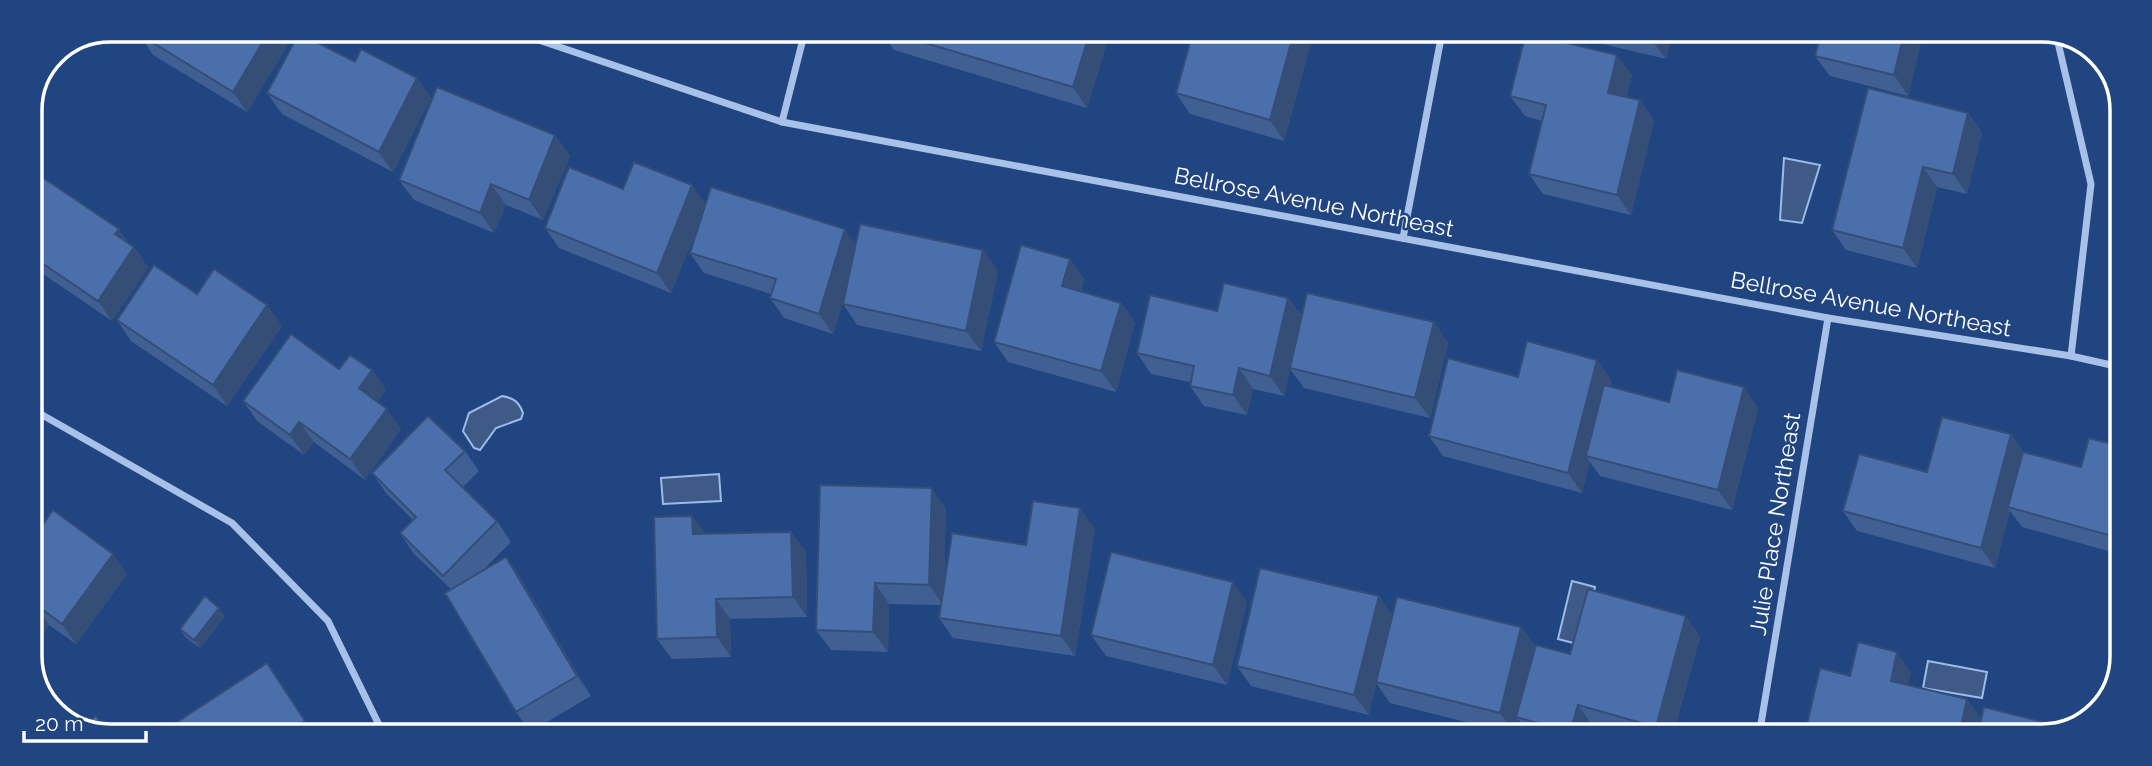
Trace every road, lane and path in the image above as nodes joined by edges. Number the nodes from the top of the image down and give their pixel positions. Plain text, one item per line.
1 (545, 42) edge
2 (803, 42) edge
3 (1440, 42) edge
4 (2059, 45) edge
5 (782, 122) junction
6 (1403, 238) junction
7 (1828, 318) junction
8 (2071, 356) junction
9 (2110, 365) edge
10 (42, 415) edge
11 (379, 724) edge
12 (1761, 724) edge

1 - 5 street, Bellrose Avenue Northeast
2 - 5 street
3 - 6 street
4 - 8 street
5 - 6 street, Bellrose Avenue Northeast
6 - 7 street, Bellrose Avenue Northeast
7 - 8 street, Bellrose Avenue Northeast
7 - 12 street, Julie Place Northeast
8 - 9 street, Bellrose Avenue Northeast
10 - 11 street

